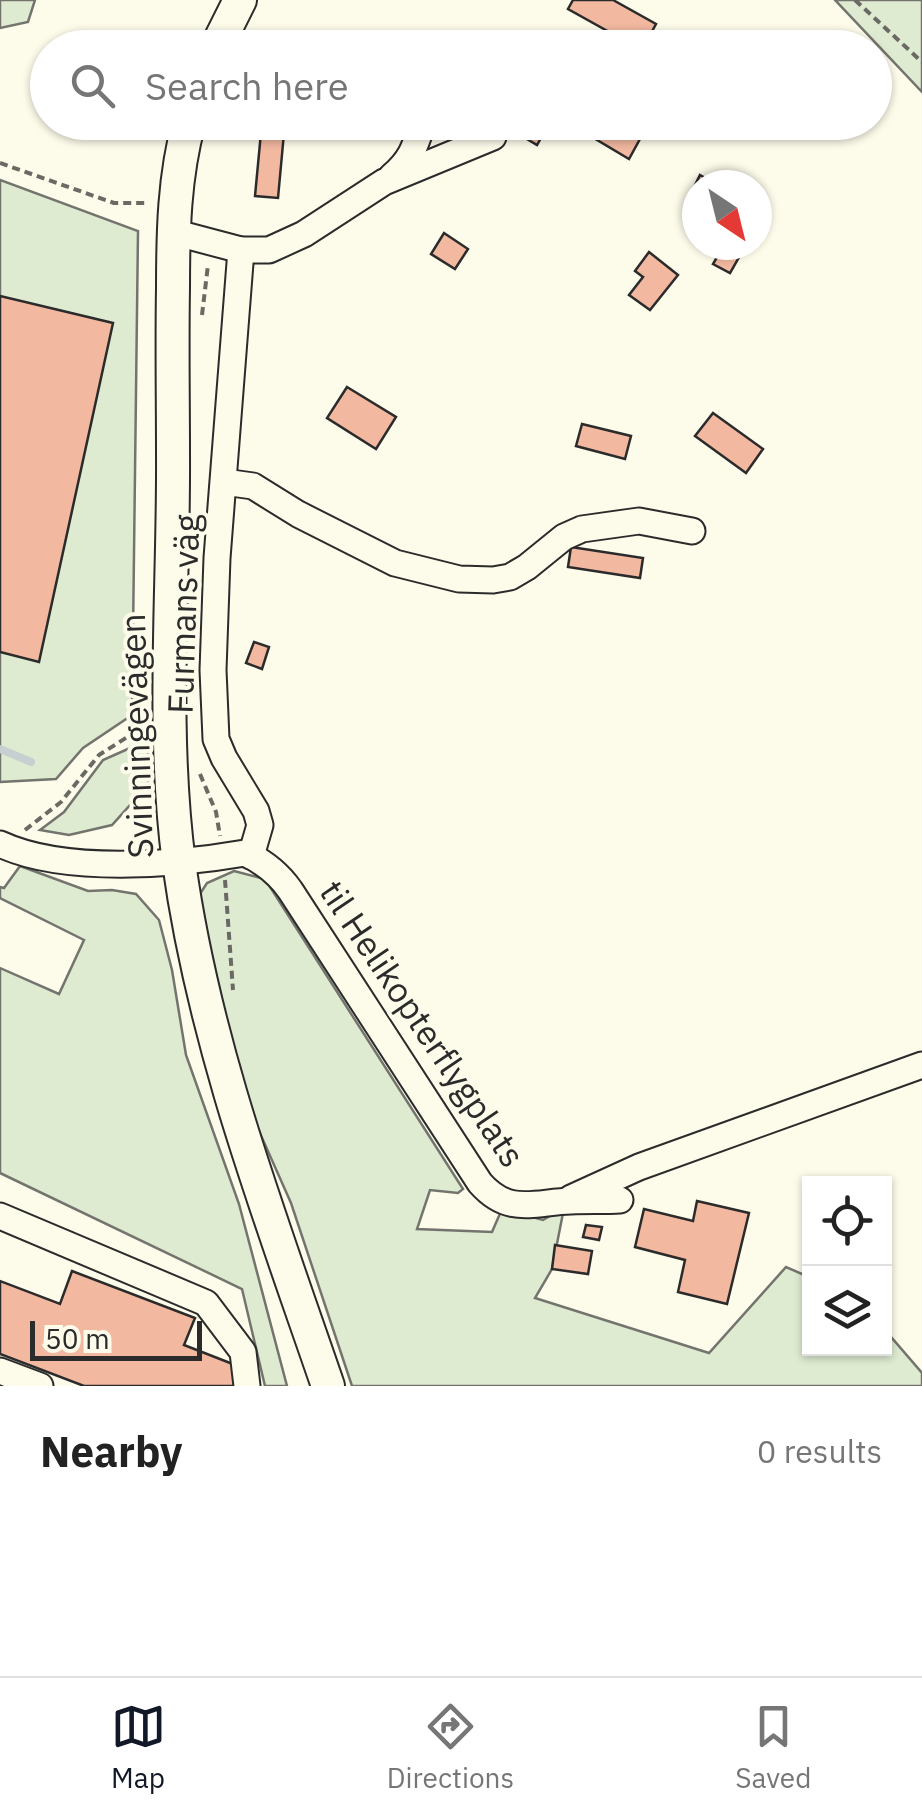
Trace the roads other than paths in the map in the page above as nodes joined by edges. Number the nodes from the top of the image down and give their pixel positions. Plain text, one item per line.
1 (240, 0) edge
2 (225, 30) edge
3 (185, 140) edge
4 (417, 140) edge
5 (484, 140) edge
6 (384, 182) junction
7 (173, 232) junction
8 (241, 250) junction
9 (224, 482) junction
10 (692, 531) dead end
11 (7, 847) edge
12 (252, 856) junction
13 (179, 862) junction
14 (922, 1065) edge
15 (620, 1200) dead end
16 (567, 1201) junction
17 (0, 1216) edge
18 (0, 1370) edge
19 (40, 1386) edge
20 (247, 1386) edge
21 (328, 1386) edge

1 - 2 main road
3 - 7 main road, Svinningevägen
4 - 6 street
5 - 6 street
6 - 8 street
7 - 8 street
7 - 13 main road, Svinningevägen
8 - 9 street, Furmans väg
9 - 10 street, Furmans väg
9 - 12 street, Furmans väg
11 - 13 street
12 - 13 street
12 - 16 street, til Helikopterflygplats
13 - 21 main road, Svinningevägen
14 - 16 street
15 - 16 street, til Helikopterflygplats
17 - 20 street
18 - 19 street

